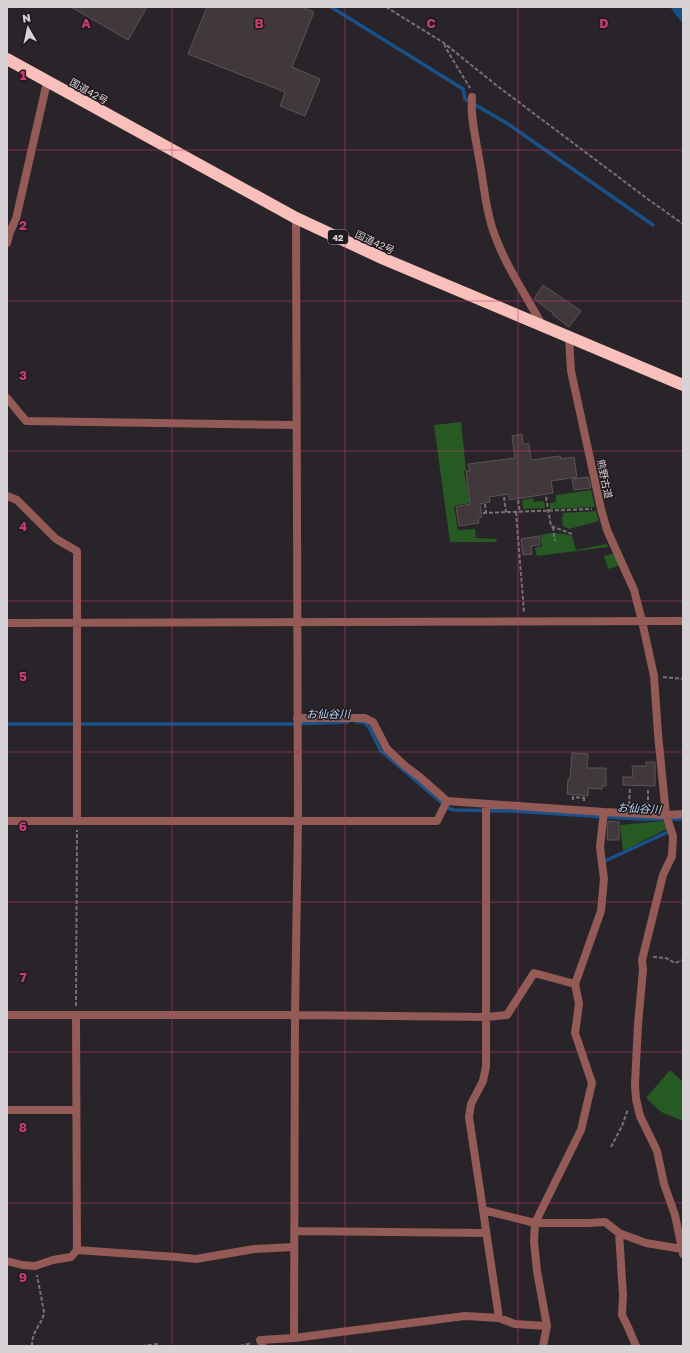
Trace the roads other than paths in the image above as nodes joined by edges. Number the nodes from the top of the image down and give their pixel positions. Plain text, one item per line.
1 (7, 59) edge
2 (47, 82) junction
3 (472, 97) road end
4 (296, 218) junction
5 (7, 243) edge
6 (542, 325) junction
7 (569, 336) junction
8 (683, 385) edge
9 (7, 398) edge
10 (296, 425) junction
11 (7, 496) edge
12 (642, 620) junction
13 (683, 621) edge
14 (296, 622) junction
15 (7, 623) edge
16 (77, 623) junction
17 (297, 718) junction
18 (447, 801) junction
19 (486, 804) junction
20 (604, 812) junction
21 (683, 814) edge
22 (666, 815) junction
23 (7, 821) edge
24 (77, 821) junction
25 (298, 821) junction
26 (575, 984) junction
27 (7, 1015) edge
28 (76, 1015) junction
29 (295, 1015) junction
30 (486, 1017) junction
31 (7, 1110) edge
32 (76, 1110) junction
33 (482, 1210) junction
34 (536, 1223) junction
35 (294, 1231) junction
36 (486, 1233) junction
37 (619, 1233) junction
38 (294, 1247) junction
39 (77, 1250) junction
40 (683, 1252) edge
41 (7, 1262) edge
42 (499, 1318) junction
43 (547, 1326) junction
44 (294, 1338) junction
45 (263, 1346) edge
46 (542, 1346) edge
47 (636, 1346) edge

1 - 2 highway, 国道42号 / 42
2 - 4 highway, 国道42号 / 42
2 - 5 street
3 - 6 street
4 - 6 highway, 国道42号 / 42
4 - 10 street
6 - 7 highway, 国道42号 / 42
7 - 8 highway, 国道42号 / 42
7 - 12 street, 熊野古道
9 - 10 street
10 - 14 street
11 - 16 street
12 - 13 street
12 - 14 street
12 - 22 street, 熊野古道
14 - 16 street
14 - 17 street
15 - 16 street
16 - 24 street
17 - 18 street
17 - 25 street
18 - 19 street
18 - 25 street
19 - 20 street
19 - 30 street
20 - 22 street
20 - 26 street
21 - 22 street
22 - 40 street, 熊野古道
23 - 24 street
24 - 25 street
25 - 29 street
26 - 30 street
26 - 34 street
27 - 28 street
28 - 29 street
28 - 32 street
29 - 30 street
29 - 35 street
30 - 33 street
31 - 32 street
32 - 39 street
33 - 34 street
33 - 36 street
34 - 37 street
34 - 43 street
35 - 36 street
35 - 38 street
36 - 42 street
37 - 40 street
37 - 47 street
38 - 39 street
38 - 44 street
39 - 41 street
42 - 43 street
42 - 44 street
43 - 46 street
44 - 45 street

